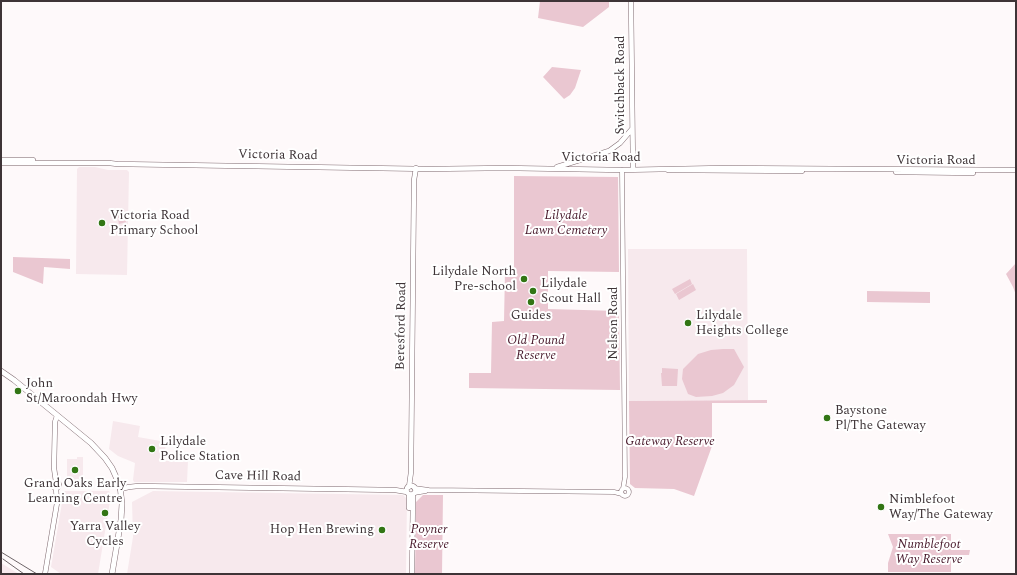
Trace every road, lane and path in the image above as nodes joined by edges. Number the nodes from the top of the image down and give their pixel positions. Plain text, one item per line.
1 (631, 1) edge
2 (632, 129) junction
3 (1, 160) edge
4 (52, 162) junction
5 (1, 163) edge
6 (414, 167) junction
7 (551, 168) junction
8 (633, 169) junction
9 (622, 170) junction
10 (1016, 170) edge
11 (1, 372) edge
12 (57, 416) junction
13 (120, 489) junction
14 (411, 490) junction
15 (624, 490) joint
16 (43, 574) edge
17 (112, 574) edge
18 (410, 574) edge

1 - 2 main road, Switchback Road
2 - 7 main road
2 - 8 main road, Switchback Road
3 - 4 main road, Victoria Road
4 - 5 main road, Victoria Road
4 - 6 main road, Victoria Road
6 - 7 main road, Victoria Road
6 - 14 main road, Beresford Road
7 - 9 main road, Victoria Road
8 - 9 main road, Victoria Road
8 - 10 main road, Victoria Road
9 - 15 street, Nelson Road
11 - 12 highway
12 - 13 highway
12 - 16 main road
13 - 14 main road, Cave Hill Road
13 - 17 highway
14 - 15 street, Cave Hill Road
14 - 18 main road, Beresford Road

